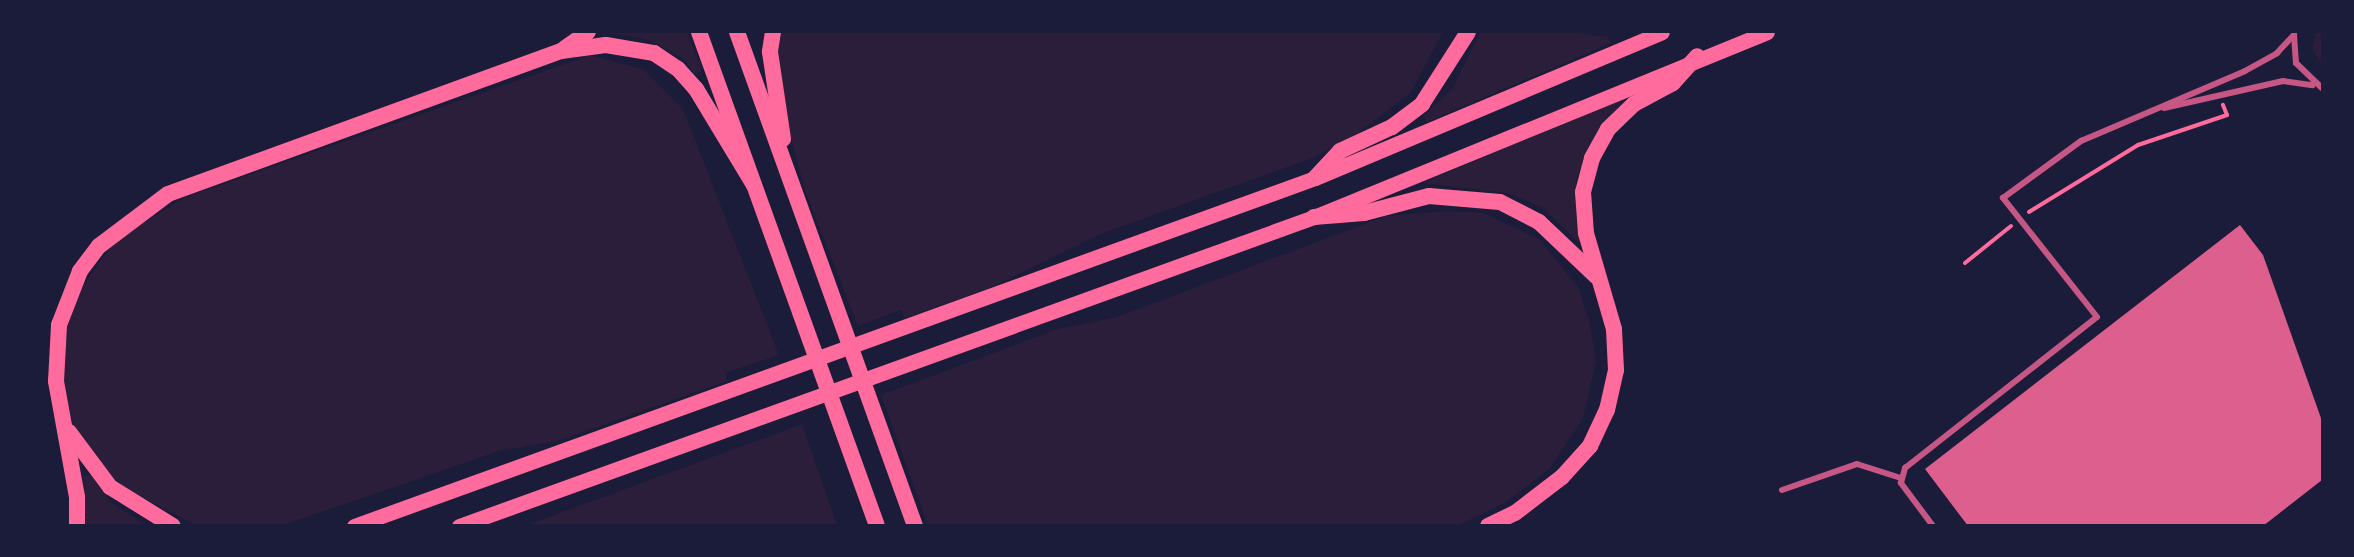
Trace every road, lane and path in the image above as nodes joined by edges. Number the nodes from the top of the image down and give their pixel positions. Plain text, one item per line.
1 (588, 32) edge
2 (699, 32) edge
3 (737, 32) edge
4 (773, 32) edge
5 (1468, 32) edge
6 (1662, 32) edge
7 (1767, 32) edge
8 (2294, 33) edge
9 (561, 51) junction
10 (1698, 56) junction
11 (2313, 85) junction
12 (2322, 88) edge
13 (2221, 97) junction
14 (2157, 109) junction
15 (786, 166) junction
16 (1315, 177) junction
17 (754, 186) junction
18 (1314, 217) junction
19 (2020, 219) junction
20 (1965, 263) dead end
21 (1598, 278) junction
22 (67, 429) junction
23 (1901, 478) junction
24 (1782, 490) dead end
25 (77, 525) edge
26 (174, 525) edge
27 (354, 525) edge
28 (459, 525) edge
29 (877, 525) edge
30 (915, 525) edge
31 (1488, 525) edge
32 (1933, 525) edge

1 - 9 highway
2 - 17 highway
3 - 15 highway
4 - 15 highway
5 - 16 highway
6 - 16 main road
7 - 10 main road
8 - 11 street
8 - 14 street
9 - 17 highway
9 - 22 highway
10 - 18 main road
10 - 21 highway
11 - 12 street
11 - 13 street
13 - 14 street
13 - 19 path
14 - 19 street
15 - 30 highway
16 - 27 main road
17 - 29 highway
18 - 21 highway
18 - 28 main road
19 - 20 path
19 - 23 street
21 - 31 highway
22 - 25 highway
22 - 26 highway
23 - 24 street
23 - 32 street

